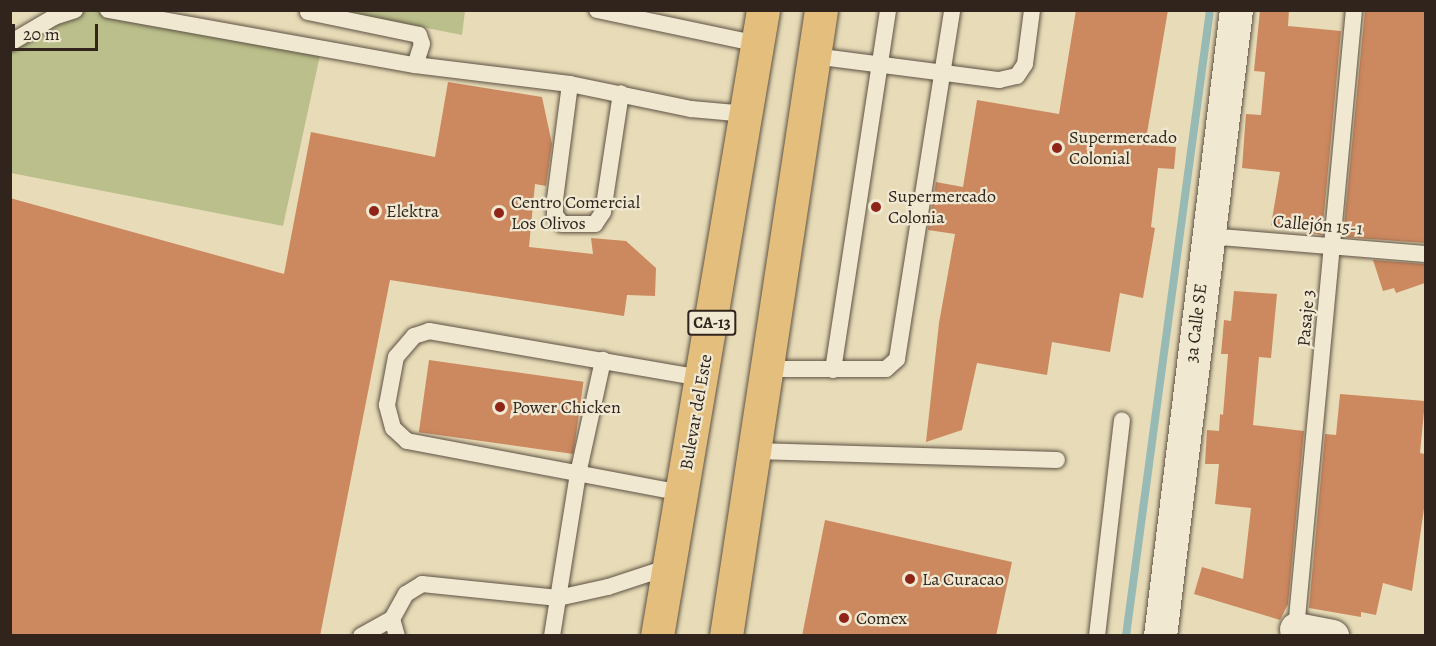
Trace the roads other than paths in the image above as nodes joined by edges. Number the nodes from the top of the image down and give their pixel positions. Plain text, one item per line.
1 (75, 10) edge
2 (108, 10) edge
3 (597, 10) edge
4 (763, 10) edge
5 (821, 10) edge
6 (888, 10) edge
7 (952, 10) edge
8 (1032, 10) edge
9 (1236, 10) edge
10 (1354, 10) edge
11 (308, 12) edge
12 (11, 43) edge
13 (758, 44) junction
14 (814, 56) junction
15 (415, 65) junction
16 (880, 66) junction
17 (940, 76) junction
18 (570, 84) junction
19 (621, 93) junction
20 (747, 114) junction
21 (1207, 236) junction
22 (1332, 246) junction
23 (1425, 254) edge
24 (603, 360) junction
25 (769, 369) junction
26 (833, 370) junction
27 (702, 378) junction
28 (1122, 420) dead end
29 (755, 451) junction
30 (1057, 460) dead end
31 (578, 474) junction
32 (682, 493) junction
33 (669, 567) junction
34 (558, 598) junction
35 (392, 619) junction
36 (1296, 629) joint
37 (361, 636) edge
38 (397, 636) edge
39 (552, 636) edge
40 (657, 636) edge
41 (726, 636) edge
42 (1097, 636) edge
43 (1160, 636) edge
44 (1332, 636) edge

1 - 12 lane
2 - 15 lane
3 - 13 lane
4 - 13 highway, Bulevar del Este / CA-13
5 - 14 highway
6 - 16 lane
7 - 17 lane
8 - 17 lane
9 - 21 street, 3a Calle SE
10 - 22 lane, Pasaje 3
11 - 15 lane
13 - 20 highway, Bulevar del Este / CA-13
14 - 16 lane
14 - 25 highway
15 - 18 lane
16 - 17 lane
16 - 26 lane
17 - 26 lane
18 - 19 lane
18 - 19 lane
19 - 20 lane
20 - 27 highway, Bulevar del Este / CA-13
21 - 22 lane, Callejón 15-1
21 - 43 street, 3a Calle SE
22 - 23 lane, Callejón 15-1
22 - 36 lane, Pasaje 3
24 - 27 lane
24 - 31 lane
24 - 31 lane
25 - 26 lane
25 - 29 highway
27 - 32 highway, Bulevar del Este / CA-13
28 - 42 lane
29 - 30 lane
29 - 41 highway
31 - 32 lane
31 - 34 lane
32 - 33 highway, Bulevar del Este / CA-13
33 - 34 lane
33 - 40 highway, Bulevar del Este / CA-13
34 - 35 lane
34 - 39 lane
35 - 37 lane
35 - 38 lane
36 - 44 street

